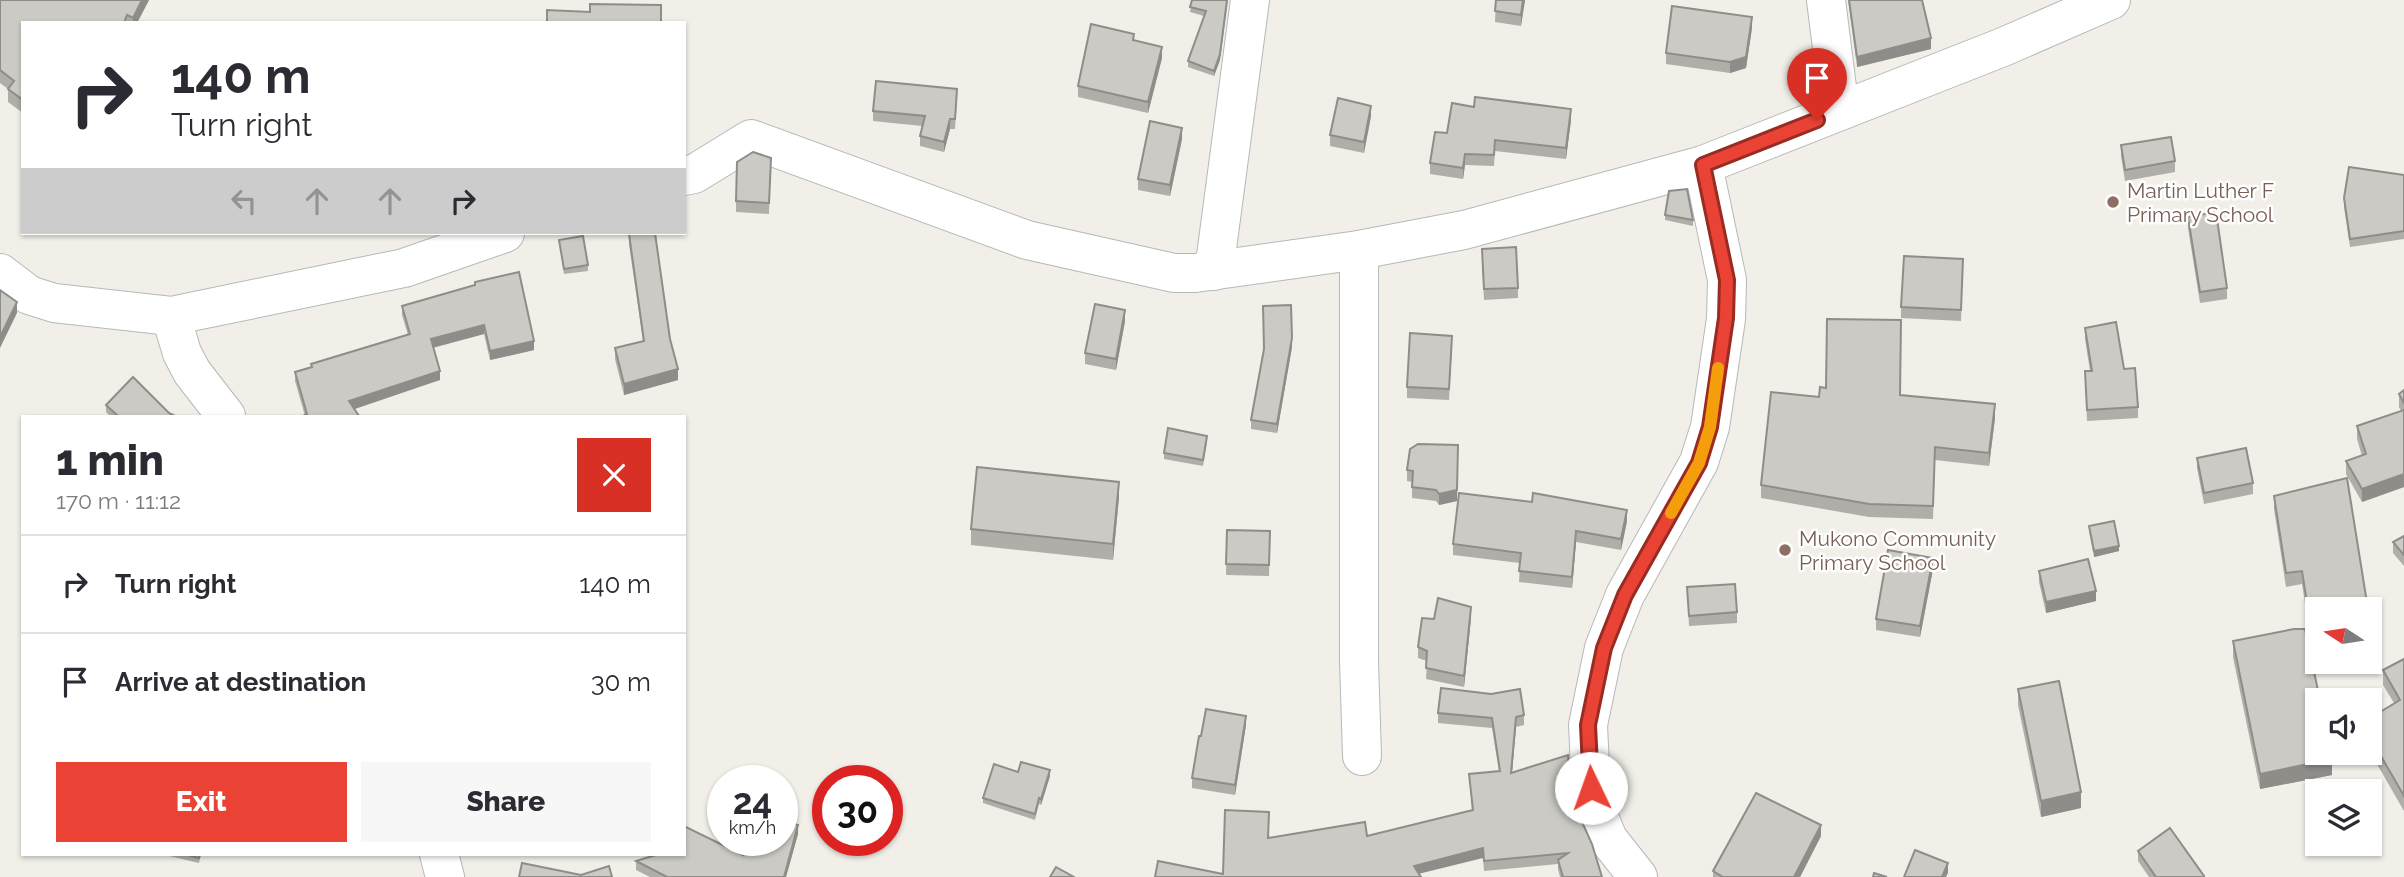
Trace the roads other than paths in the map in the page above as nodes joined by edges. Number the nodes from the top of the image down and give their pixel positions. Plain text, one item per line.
1 (1250, 0) edge
2 (1826, 0) edge
3 (2111, 0) edge
4 (1840, 111) junction
5 (1703, 165) junction
6 (686, 176) edge
7 (499, 235) edge
8 (1359, 250) junction
9 (1214, 271) junction
10 (0, 273) edge
11 (172, 316) junction
12 (225, 415) edge
13 (1362, 756) dead end
14 (440, 856) edge
15 (445, 877) edge
16 (1638, 877) edge

1 - 9 street
2 - 4 street
3 - 4 street
4 - 5 street
5 - 8 street
5 - 16 street
6 - 9 street
7 - 11 street
8 - 9 street
8 - 13 street
10 - 11 street
11 - 12 street
14 - 15 street

